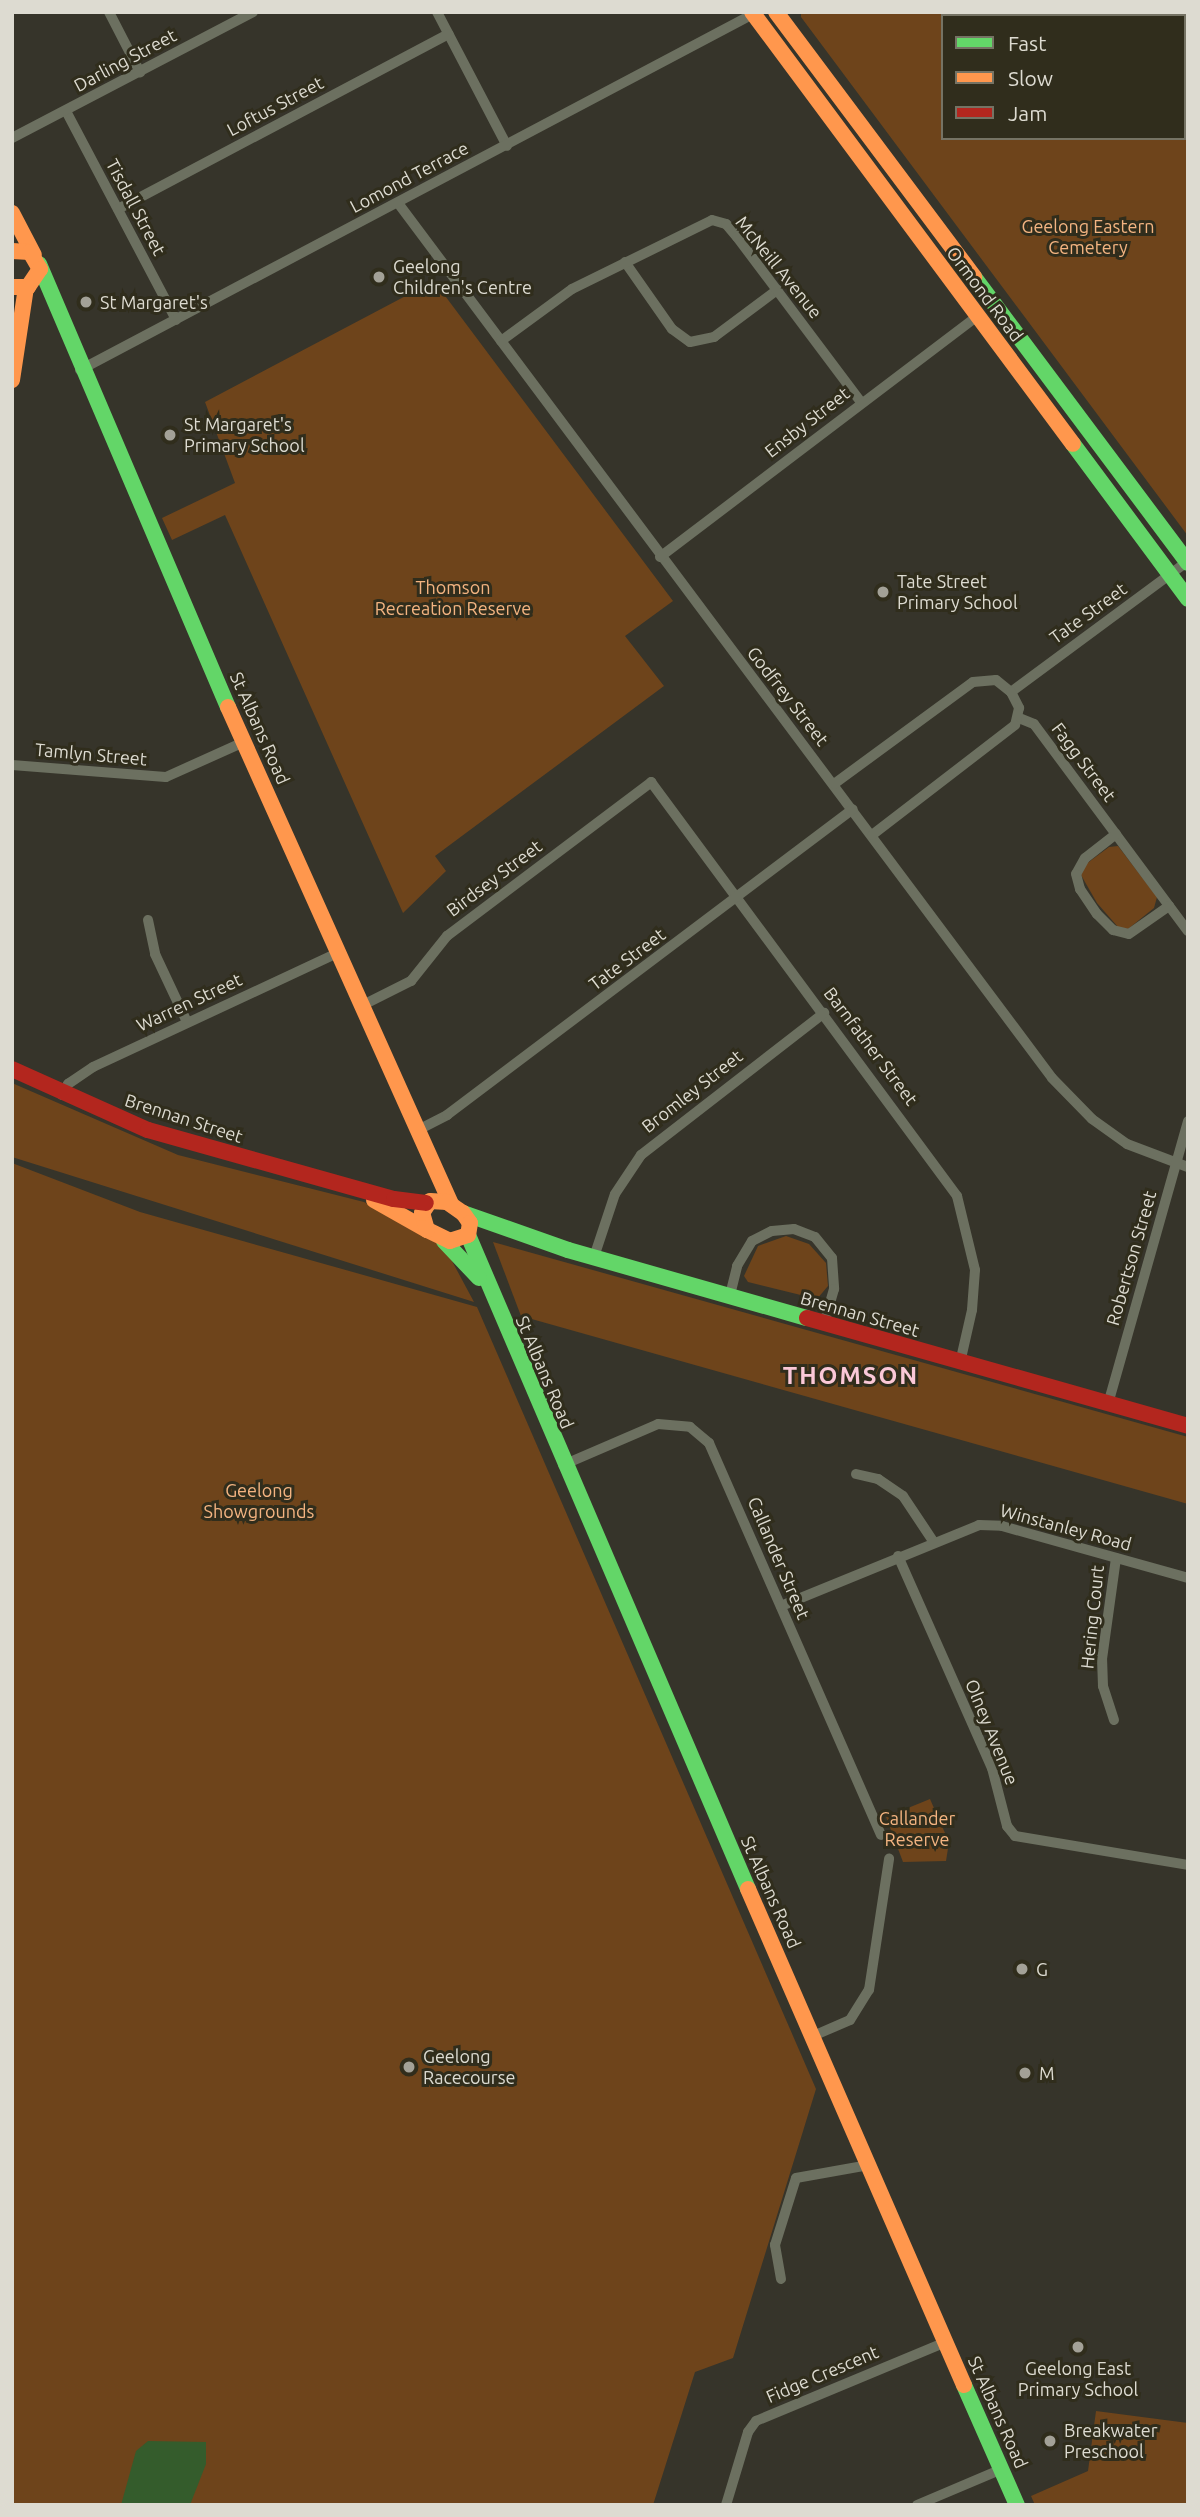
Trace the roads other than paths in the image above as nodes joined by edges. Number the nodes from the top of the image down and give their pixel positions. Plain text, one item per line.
1 (109, 12) edge
2 (253, 12) edge
3 (437, 12) edge
4 (776, 12) edge
5 (754, 13) edge
6 (448, 34) junction
7 (140, 72) junction
8 (66, 111) junction
9 (12, 138) edge
10 (507, 146) junction
11 (398, 203) junction
12 (118, 209) junction
13 (12, 213) edge
14 (12, 251) edge
15 (37, 260) junction
16 (625, 262) junction
17 (20, 288) edge
18 (777, 290) junction
19 (977, 316) junction
20 (58, 319) junction
21 (176, 320) junction
22 (501, 341) junction
23 (80, 370) junction
24 (12, 380) edge
25 (861, 402) junction
26 (660, 557) junction
27 (1187, 563) edge
28 (1170, 574) junction
29 (1188, 599) edge
30 (1011, 692) junction
31 (1019, 718) junction
32 (244, 742) junction
33 (12, 765) edge
34 (651, 782) joint
35 (834, 784) junction
36 (853, 809) junction
37 (1116, 834) junction
38 (872, 835) junction
39 (738, 898) junction
40 (1169, 906) junction
41 (148, 920) dead end
42 (1188, 931) edge
43 (340, 952) junction
44 (363, 1005) junction
45 (824, 1013) junction
46 (187, 1022) junction
47 (15, 1072) edge
48 (62, 1095) junction
49 (1188, 1121) edge
50 (418, 1130) junction
51 (429, 1152) junction
52 (1175, 1163) junction
53 (1188, 1167) edge
54 (340, 1184) junction
55 (427, 1203) junction
56 (457, 1208) junction
57 (468, 1235) junction
58 (435, 1236) junction
59 (522, 1236) junction
60 (594, 1257) junction
61 (490, 1294) junction
62 (730, 1294) junction
63 (824, 1324) junction
64 (960, 1363) junction
65 (1108, 1404) junction
66 (1188, 1426) edge
67 (563, 1465) junction
68 (856, 1474) dead end
69 (933, 1541) junction
70 (898, 1556) junction
71 (1116, 1558) junction
72 (1188, 1578) edge
73 (781, 1606) junction
74 (1114, 1720) dead end
75 (881, 1835) dead end
76 (888, 1859) dead end
77 (1188, 1865) edge
78 (813, 2036) junction
79 (869, 2165) junction
80 (781, 2279) dead end
81 (946, 2342) junction
82 (1002, 2469) junction
83 (726, 2505) edge
84 (917, 2505) edge
85 (1017, 2505) edge

1 - 7 street
2 - 7 street, Darling Street
3 - 6 street
4 - 27 main road, Ormond Road
5 - 10 street, Lomond Terrace
5 - 19 main road, Ormond Road
6 - 10 street
6 - 12 street, Loftus Street
7 - 8 street, Darling Street
8 - 9 street, Darling Street
8 - 12 street, Tisdall Street
10 - 11 street, Lomond Terrace
11 - 21 street, Lomond Terrace
11 - 22 street, Godfrey Street
12 - 21 street, Tisdall Street
13 - 15 main road, St Albans Road
14 - 15 main road
15 - 17 main road
15 - 20 main road, St Albans Road
16 - 18 street, McNeill Avenue
16 - 18 street
16 - 22 street, McNeill Avenue
17 - 20 main road, St Albans Road
17 - 24 main road
18 - 25 street, McNeill Avenue
19 - 25 street, Ensby Street
19 - 28 main road, Ormond Road
20 - 23 main road, St Albans Road
21 - 23 street, Lomond Terrace
22 - 26 street, Godfrey Street
23 - 32 main road, St Albans Road
25 - 26 street, Ensby Street
26 - 35 street, Godfrey Street
27 - 28 street, Tate Street
28 - 29 main road, Ormond Road
28 - 30 street, Tate Street
30 - 31 street
30 - 35 street
31 - 37 street, Fagg Street
31 - 38 street
32 - 33 street, Tamlyn Street
32 - 43 main road, St Albans Road
34 - 39 street, Barnfather Street
34 - 44 street, Birdsey Street
35 - 36 street, Godfrey Street
36 - 38 street, Godfrey Street
36 - 39 street, Tate Street
37 - 40 street, Fagg Street
37 - 40 street
38 - 52 street, Godfrey Street
39 - 45 street, Barnfather Street
39 - 50 street, Tate Street
40 - 42 street, Fagg Street
41 - 46 street
43 - 44 main road, St Albans Road
43 - 46 street, Warren Street
44 - 50 main road, St Albans Road
45 - 60 street, Bromley Street
45 - 64 street, Barnfather Street
46 - 48 street, Warren Street
47 - 48 main road, Brennan Street
48 - 54 main road, Brennan Street
49 - 52 street, Robertson Street
50 - 51 main road, St Albans Road
51 - 55 main road, St Albans Road
51 - 56 main road, St Albans Road
52 - 53 street, Godfrey Street
52 - 65 street, Robertson Street
54 - 55 main road, Brennan Street
54 - 58 main road, Brennan Street
55 - 56 main road
55 - 58 main road
56 - 57 main road
56 - 59 main road, Brennan Street
57 - 58 main road
57 - 59 main road, Brennan Street
57 - 61 main road, St Albans Road
58 - 61 main road, St Albans Road
59 - 60 main road, Brennan Street
60 - 62 main road, Brennan Street
61 - 67 main road, St Albans Road
62 - 63 main road, Brennan Street
62 - 63 street
63 - 64 main road, Brennan Street
64 - 65 main road, Brennan Street
65 - 66 main road, Brennan Street
67 - 73 street, Callander Street
67 - 78 main road, St Albans Road
68 - 69 street
69 - 70 street, Winstanley Road
69 - 71 street, Winstanley Road
70 - 73 street, Winstanley Road
70 - 77 street, Olney Avenue
71 - 72 street, Winstanley Road
71 - 74 street, Hering Court
73 - 75 street, Callander Street
76 - 78 street
78 - 79 main road, St Albans Road
79 - 80 street
79 - 81 main road, St Albans Road
81 - 82 main road, St Albans Road
81 - 83 street, Fidge Crescent
82 - 84 street
82 - 85 main road, St Albans Road

